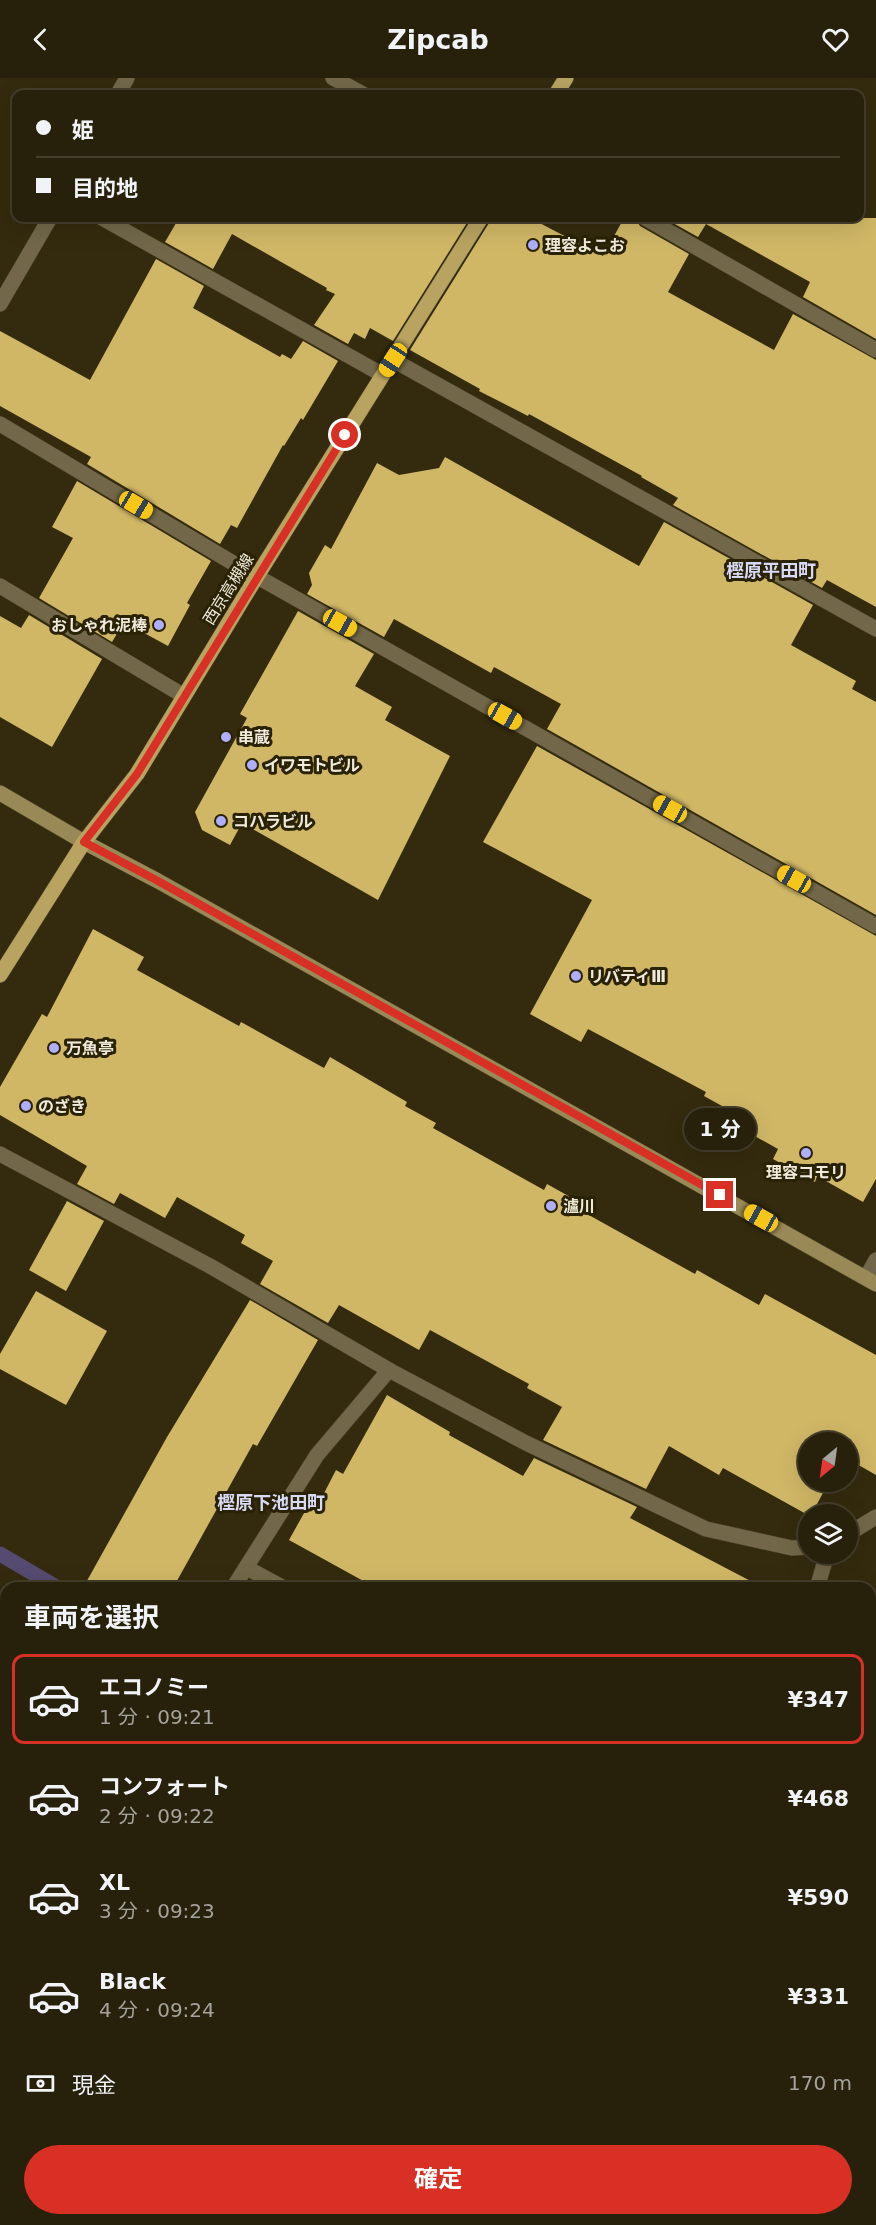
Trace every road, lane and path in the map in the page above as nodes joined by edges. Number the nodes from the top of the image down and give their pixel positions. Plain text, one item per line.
1 (333, 78) edge
2 (356, 90) edge
3 (47, 222) edge
4 (109, 222) edge
5 (479, 222) edge
6 (652, 222) edge
7 (5, 285) edge
8 (0, 304) edge
9 (876, 350) edge
10 (393, 360) junction
11 (383, 375) junction
12 (0, 424) edge
13 (257, 576) junction
14 (0, 586) edge
15 (876, 629) edge
16 (184, 696) junction
17 (0, 793) edge
18 (84, 842) junction
19 (876, 926) edge
20 (0, 975) edge
21 (0, 1154) edge
22 (876, 1260) edge
23 (871, 1281) edge
24 (389, 1370) junction
25 (876, 1517) edge
26 (858, 1528) edge
27 (798, 1548) edge
28 (824, 1564) edge
29 (247, 1568) junction
30 (237, 1582) edge
31 (273, 1582) edge
32 (819, 1582) edge

1 - 2 street
3 - 7 street
4 - 11 street
5 - 10 main road, 西京高槻線
6 - 9 street
7 - 8 street
10 - 11 main road, 西京高槻線
10 - 15 street
11 - 13 main road, 西京高槻線
12 - 13 street
13 - 16 main road, 西京高槻線
13 - 19 street
14 - 16 street
16 - 18 main road, 西京高槻線
17 - 18 street
18 - 20 main road, 西京高槻線
18 - 23 street
21 - 24 street
22 - 23 street
24 - 27 street
24 - 29 street
25 - 26 street
28 - 32 street
29 - 30 street
29 - 31 street

